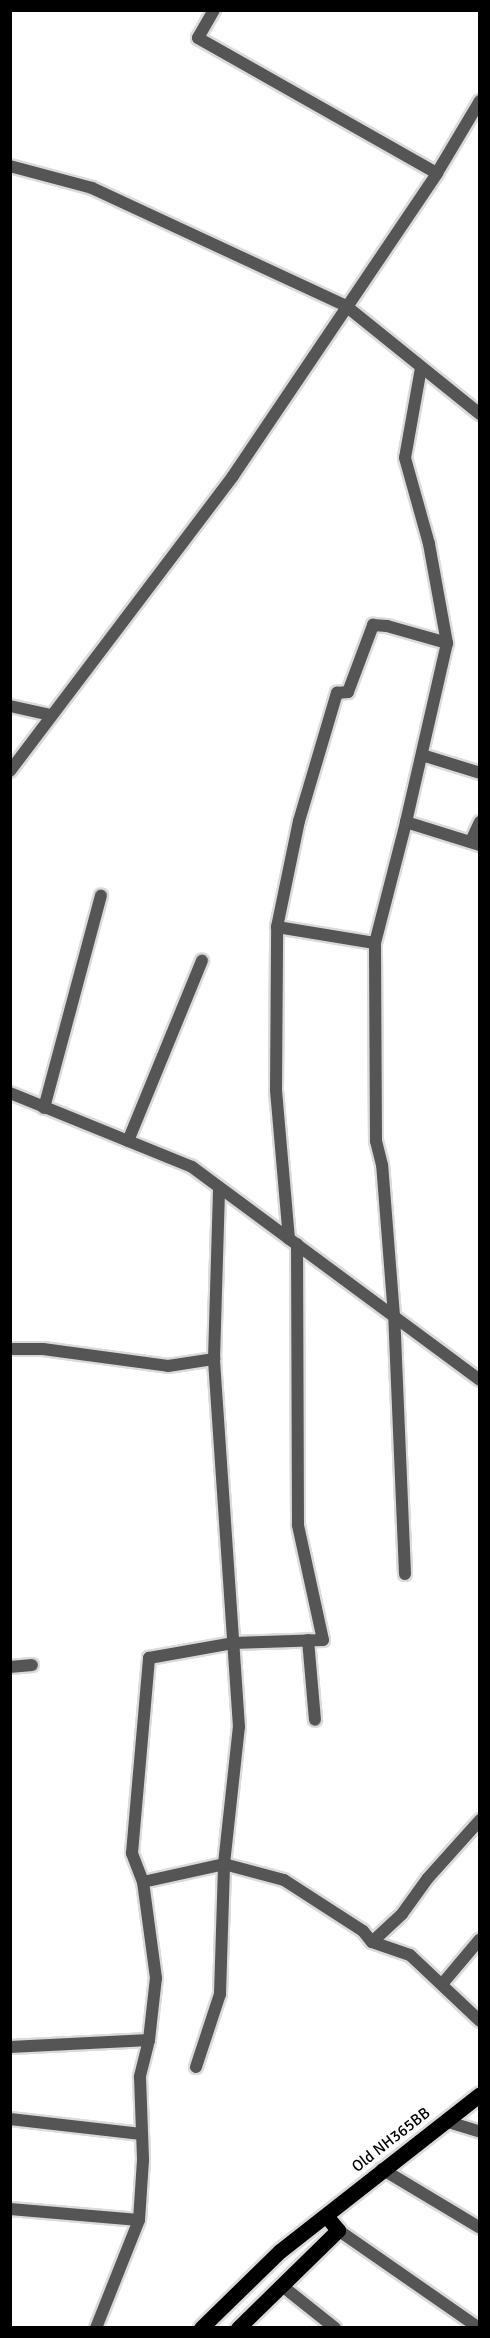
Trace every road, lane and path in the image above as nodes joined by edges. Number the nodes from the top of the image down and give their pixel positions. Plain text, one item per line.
1 (214, 10) edge
2 (480, 101) edge
3 (10, 166) edge
4 (437, 173) junction
5 (346, 306) junction
6 (421, 368) junction
7 (480, 414) edge
8 (447, 643) junction
9 (10, 706) edge
10 (51, 715) junction
11 (422, 755) junction
12 (10, 771) edge
13 (480, 773) edge
14 (406, 822) junction
15 (480, 822) edge
16 (475, 843) edge
17 (101, 896) dead end
18 (276, 927) junction
19 (375, 943) junction
20 (202, 961) dead end
21 (10, 1093) edge
22 (44, 1108) junction
23 (128, 1141) junction
24 (219, 1189) junction
25 (293, 1242) junction
26 (394, 1316) junction
27 (10, 1349) edge
28 (214, 1359) junction
29 (480, 1380) edge
30 (405, 1574) dead end
31 (308, 1640) junction
32 (233, 1643) junction
33 (32, 1665) dead end
34 (10, 1667) edge
35 (315, 1720) dead end
36 (480, 1820) edge
37 (224, 1864) junction
38 (143, 1882) junction
39 (480, 1939) edge
40 (372, 1942) junction
41 (443, 1983) junction
42 (480, 2021) edge
43 (149, 2040) junction
44 (10, 2047) edge
45 (196, 2067) dead end
46 (480, 2094) edge
47 (10, 2119) edge
48 (445, 2121) junction
49 (480, 2132) edge
50 (141, 2134) junction
51 (382, 2169) junction
52 (10, 2209) edge
53 (327, 2217) junction
54 (139, 2220) junction
55 (480, 2228) edge
56 (338, 2230) junction
57 (280, 2285) junction
58 (96, 2328) edge
59 (201, 2328) edge
60 (238, 2328) edge
61 (335, 2328) edge
62 (479, 2328) edge

1 - 4 street
2 - 4 street
3 - 5 street
4 - 5 street
5 - 6 street
5 - 10 street
6 - 7 street
6 - 8 street
8 - 11 street
8 - 18 street
9 - 10 street
10 - 12 street
11 - 13 street
11 - 14 street
14 - 16 street
14 - 19 street
15 - 16 street
17 - 22 street
18 - 19 street
18 - 25 street
19 - 26 street
20 - 23 street
21 - 22 street
22 - 23 street
23 - 24 street
24 - 25 street
24 - 28 street
25 - 26 street
25 - 31 street
26 - 29 street
26 - 30 street
27 - 28 street
28 - 32 street
31 - 32 street
31 - 35 street
32 - 37 street
32 - 38 street
33 - 34 street
36 - 40 street
37 - 38 street
37 - 40 street
37 - 45 street
38 - 43 street
39 - 41 street
40 - 41 street
41 - 42 street
43 - 44 street
43 - 50 street
46 - 48 main road, Old NH365BB
47 - 50 street
48 - 49 street
48 - 51 main road, Old NH365BB
50 - 54 street
51 - 53 main road, Old NH365BB
51 - 55 street
52 - 54 street
53 - 56 main road
53 - 59 main road, Old NH365BB
54 - 58 street
56 - 57 main road
56 - 62 street
57 - 60 main road
57 - 61 street

